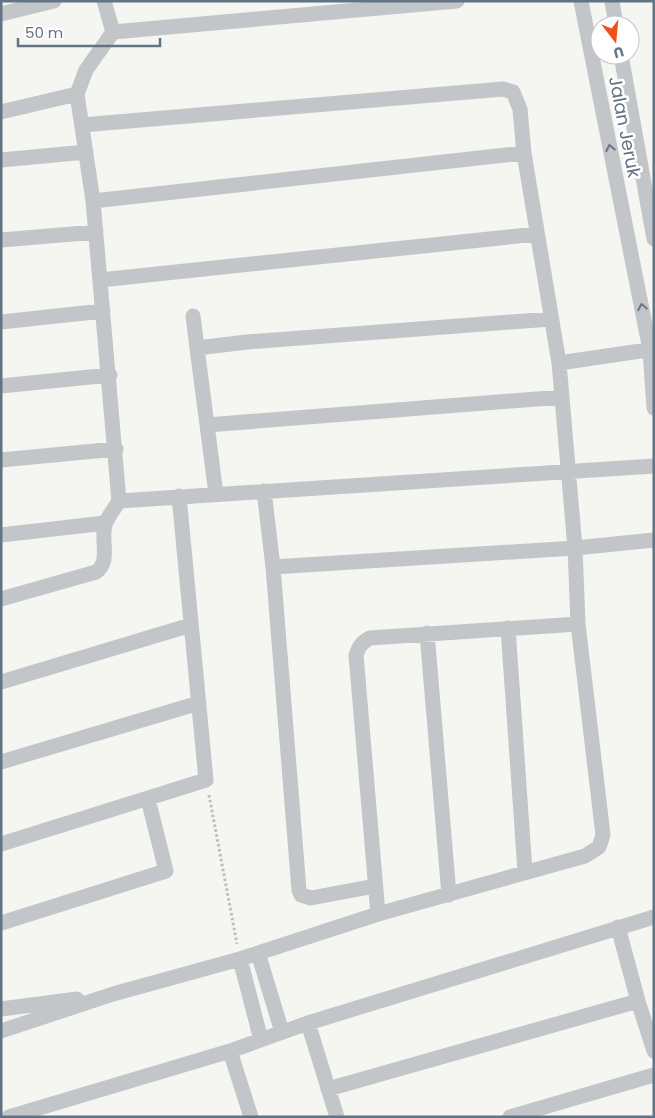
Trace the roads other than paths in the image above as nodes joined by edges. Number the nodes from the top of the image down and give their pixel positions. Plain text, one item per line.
1 (54, 1) edge
2 (104, 1) edge
3 (457, 1) edge
4 (581, 1) edge
5 (612, 1) edge
6 (1, 14) edge
7 (614, 15) edge
8 (113, 32) junction
9 (624, 65) edge
10 (77, 94) junction
11 (1, 112) edge
12 (82, 125) junction
13 (86, 152) junction
14 (524, 153) junction
15 (1, 160) edge
16 (93, 201) junction
17 (96, 232) junction
18 (537, 234) junction
19 (654, 239) edge
20 (1, 240) edge
21 (100, 280) junction
22 (103, 311) junction
23 (193, 316) dead end
24 (551, 319) junction
25 (1, 322) edge
26 (197, 348) junction
27 (652, 350) edge
28 (559, 363) junction
29 (110, 375) junction
30 (1, 386) edge
31 (562, 397) junction
32 (654, 408) edge
33 (208, 425) junction
34 (116, 449) junction
35 (1, 460) edge
36 (654, 466) edge
37 (567, 472) junction
38 (264, 491) junction
39 (216, 494) junction
40 (179, 496) junction
41 (119, 501) junction
42 (105, 523) junction
43 (1, 535) edge
44 (654, 540) edge
45 (574, 548) junction
46 (273, 567) junction
47 (1, 598) edge
48 (578, 624) junction
49 (191, 625) junction
50 (508, 628) junction
51 (427, 633) junction
52 (1, 682) edge
53 (199, 703) junction
54 (1, 762) edge
55 (148, 799) junction
56 (1, 844) edge
57 (525, 871) junction
58 (376, 886) junction
59 (449, 895) junction
60 (378, 914) junction
61 (654, 917) edge
62 (1, 922) edge
63 (618, 927) junction
64 (258, 953) junction
65 (240, 959) junction
66 (113, 994) junction
67 (638, 1001) junction
68 (1, 1009) edge
69 (308, 1023) junction
70 (1, 1031) edge
71 (282, 1032) junction
72 (261, 1040) junction
73 (230, 1051) junction
74 (654, 1051) edge
75 (654, 1075) edge
76 (328, 1089) junction
77 (249, 1116) edge
78 (9, 1117) edge
79 (337, 1117) edge
80 (510, 1117) edge

1 - 6 street
2 - 8 street
3 - 8 street
27 -> 4 street, Jalan Jeruk
5 - 7 street
8 - 10 street
9 - 19 street, Jalan Jeruk
10 - 11 street
10 - 12 street
12 - 13 street
12 - 14 street
13 - 15 street
13 - 16 street
14 - 16 street
14 - 18 street
16 - 17 street
17 - 20 street
17 - 21 street
18 - 21 street
18 - 24 street
21 - 22 street
22 - 25 street
22 - 29 street
23 - 26 street
24 - 26 street
24 - 28 street
26 - 33 street
27 - 28 street
27 - 32 street, Jalan Jeruk
28 - 31 street
29 - 30 street
29 - 34 street
31 - 33 street
31 - 37 street
33 - 39 street
34 - 35 street
34 - 41 street
36 - 37 street
37 - 38 street
37 - 45 street
38 - 39 street
38 - 46 street
39 - 40 street
40 - 41 street
40 - 49 street
41 - 42 street
42 - 43 street
42 - 47 street
44 - 45 street
45 - 46 street
45 - 48 street
46 - 58 street
48 - 50 street
48 - 57 street
49 - 52 street
49 - 53 street
50 - 51 street
50 - 57 street
51 - 58 street
51 - 59 street
53 - 54 street
53 - 55 street
55 - 56 street
55 - 62 street
57 - 59 street
58 - 60 street
59 - 60 street
60 - 64 street
61 - 63 street
63 - 67 street
63 - 69 street
64 - 65 street
64 - 71 street
65 - 66 street
65 - 72 street
66 - 68 street
66 - 70 street
67 - 74 street
67 - 76 street
69 - 71 street
69 - 76 street
71 - 72 street
72 - 73 street
73 - 77 street
73 - 78 street
75 - 80 street
76 - 79 street

